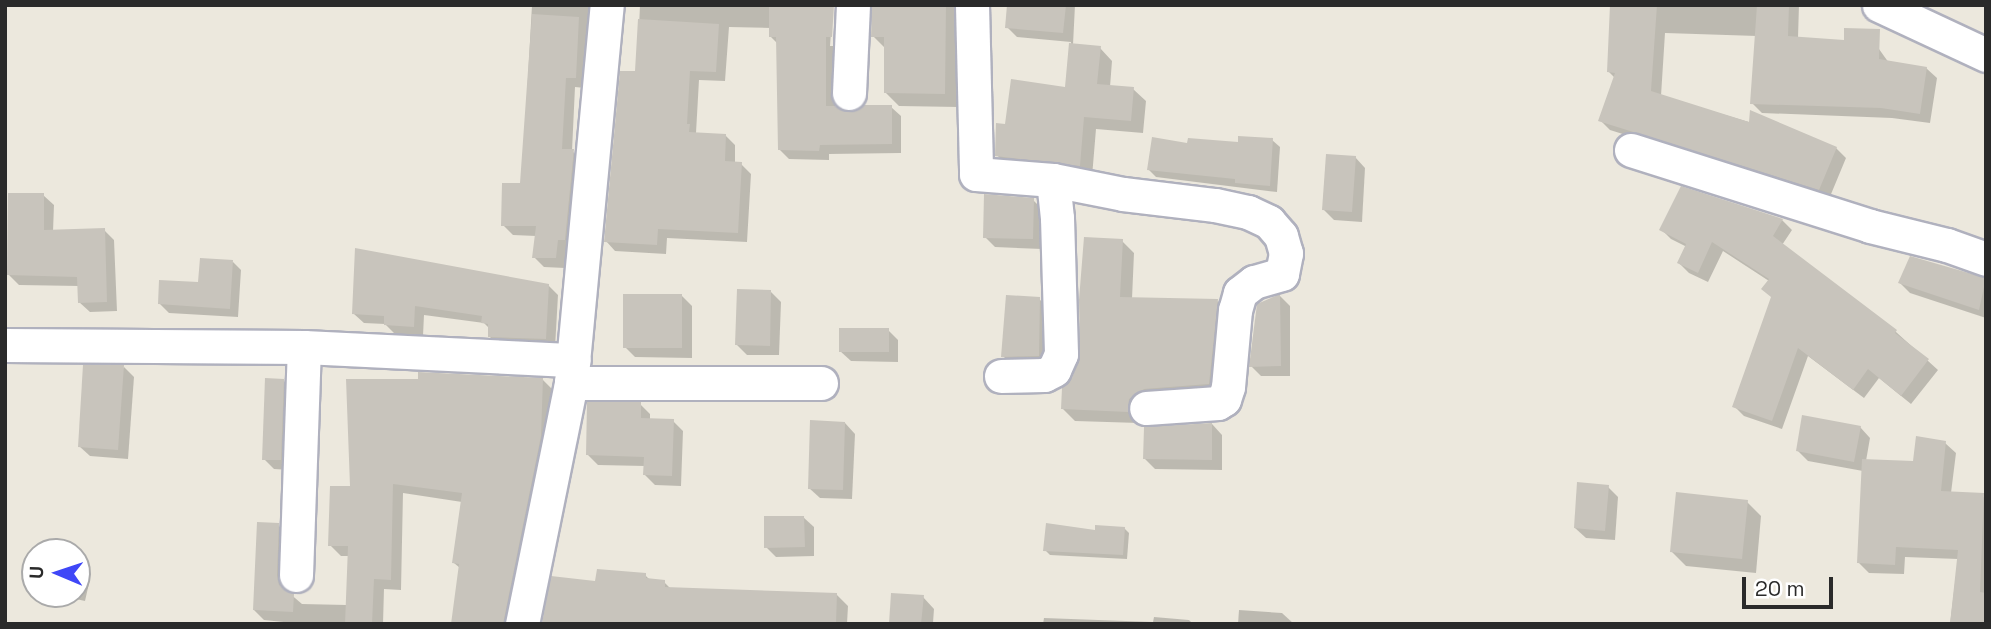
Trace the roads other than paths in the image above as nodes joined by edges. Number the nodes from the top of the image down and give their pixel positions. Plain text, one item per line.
1 (607, 5) edge
2 (853, 5) edge
3 (972, 5) edge
4 (1879, 5) edge
5 (1986, 55) edge
6 (849, 93) dead end
7 (1631, 150) dead end
8 (1053, 180) junction
9 (1986, 259) edge
10 (5, 345) edge
11 (304, 347) junction
12 (572, 372) junction
13 (1001, 376) dead end
14 (821, 383) dead end
15 (1146, 408) dead end
16 (296, 575) dead end
17 (522, 624) edge

1 - 12 street
2 - 6 street
3 - 8 street
4 - 5 street
7 - 9 street
8 - 13 street
8 - 15 street
10 - 11 street
11 - 12 street
11 - 16 street
12 - 14 street
12 - 17 street

